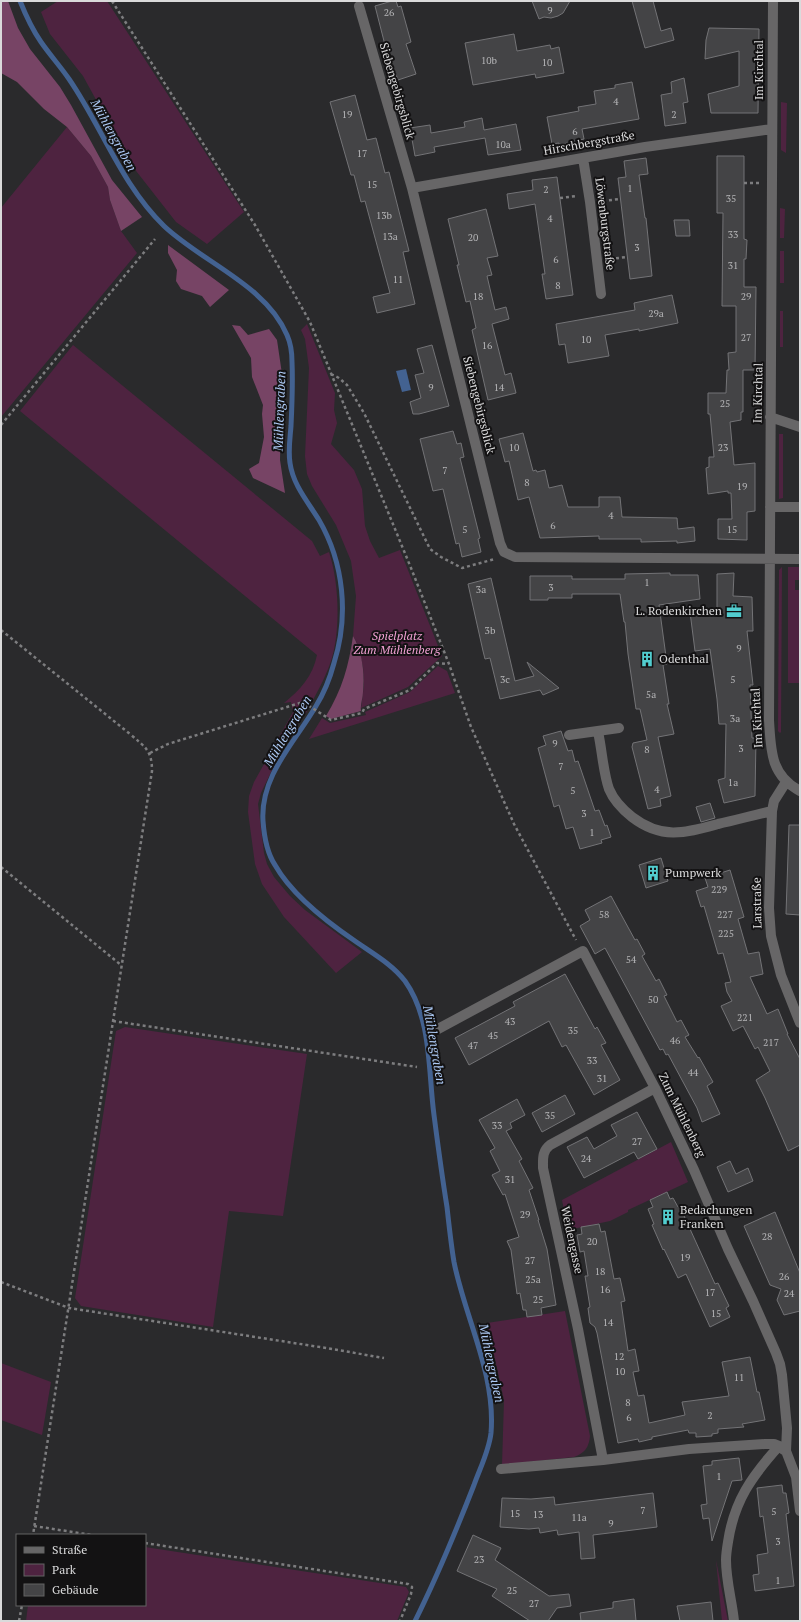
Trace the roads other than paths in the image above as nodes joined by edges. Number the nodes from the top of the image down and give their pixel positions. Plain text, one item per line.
1 (773, 1) edge
2 (359, 6) dead end
3 (772, 129) junction
4 (583, 158) junction
5 (412, 188) junction
6 (601, 294) dead end
7 (770, 417) junction
8 (800, 427) edge
9 (770, 507) junction
10 (800, 507) edge
11 (770, 559) junction
12 (800, 559) edge
13 (619, 728) dead end
14 (598, 732) junction
15 (570, 735) dead end
16 (786, 782) junction
17 (800, 791) edge
18 (772, 811) junction
19 (800, 1023) edge
20 (438, 1029) dead end
21 (655, 1088) junction
22 (782, 1448) junction
23 (603, 1460) junction
24 (501, 1468) dead end
25 (800, 1511) edge
26 (734, 1621) edge

1 - 3 street, Im Kirchtal
2 - 5 street, Siebengebirgsblick
3 - 4 street, Hirschbergstraße
3 - 7 street, Im Kirchtal
4 - 5 street, Hirschbergstraße
4 - 6 street, Löwenburgstraße
5 - 11 street, Siebengebirgsblick
7 - 8 street
7 - 9 street, Im Kirchtal
9 - 10 street
9 - 11 street, Im Kirchtal
11 - 12 street
11 - 16 street, Im Kirchtal
13 - 14 street
14 - 15 street
14 - 18 street
16 - 17 street
16 - 18 street, Larstraße
18 - 19 street, Larstraße
20 - 21 street, Zum Mühlenberg
21 - 22 street, Zum Mühlenberg
21 - 23 street, Weidengasse
22 - 23 street
22 - 25 street, Zum Mühlenberg
22 - 26 street
23 - 24 street

